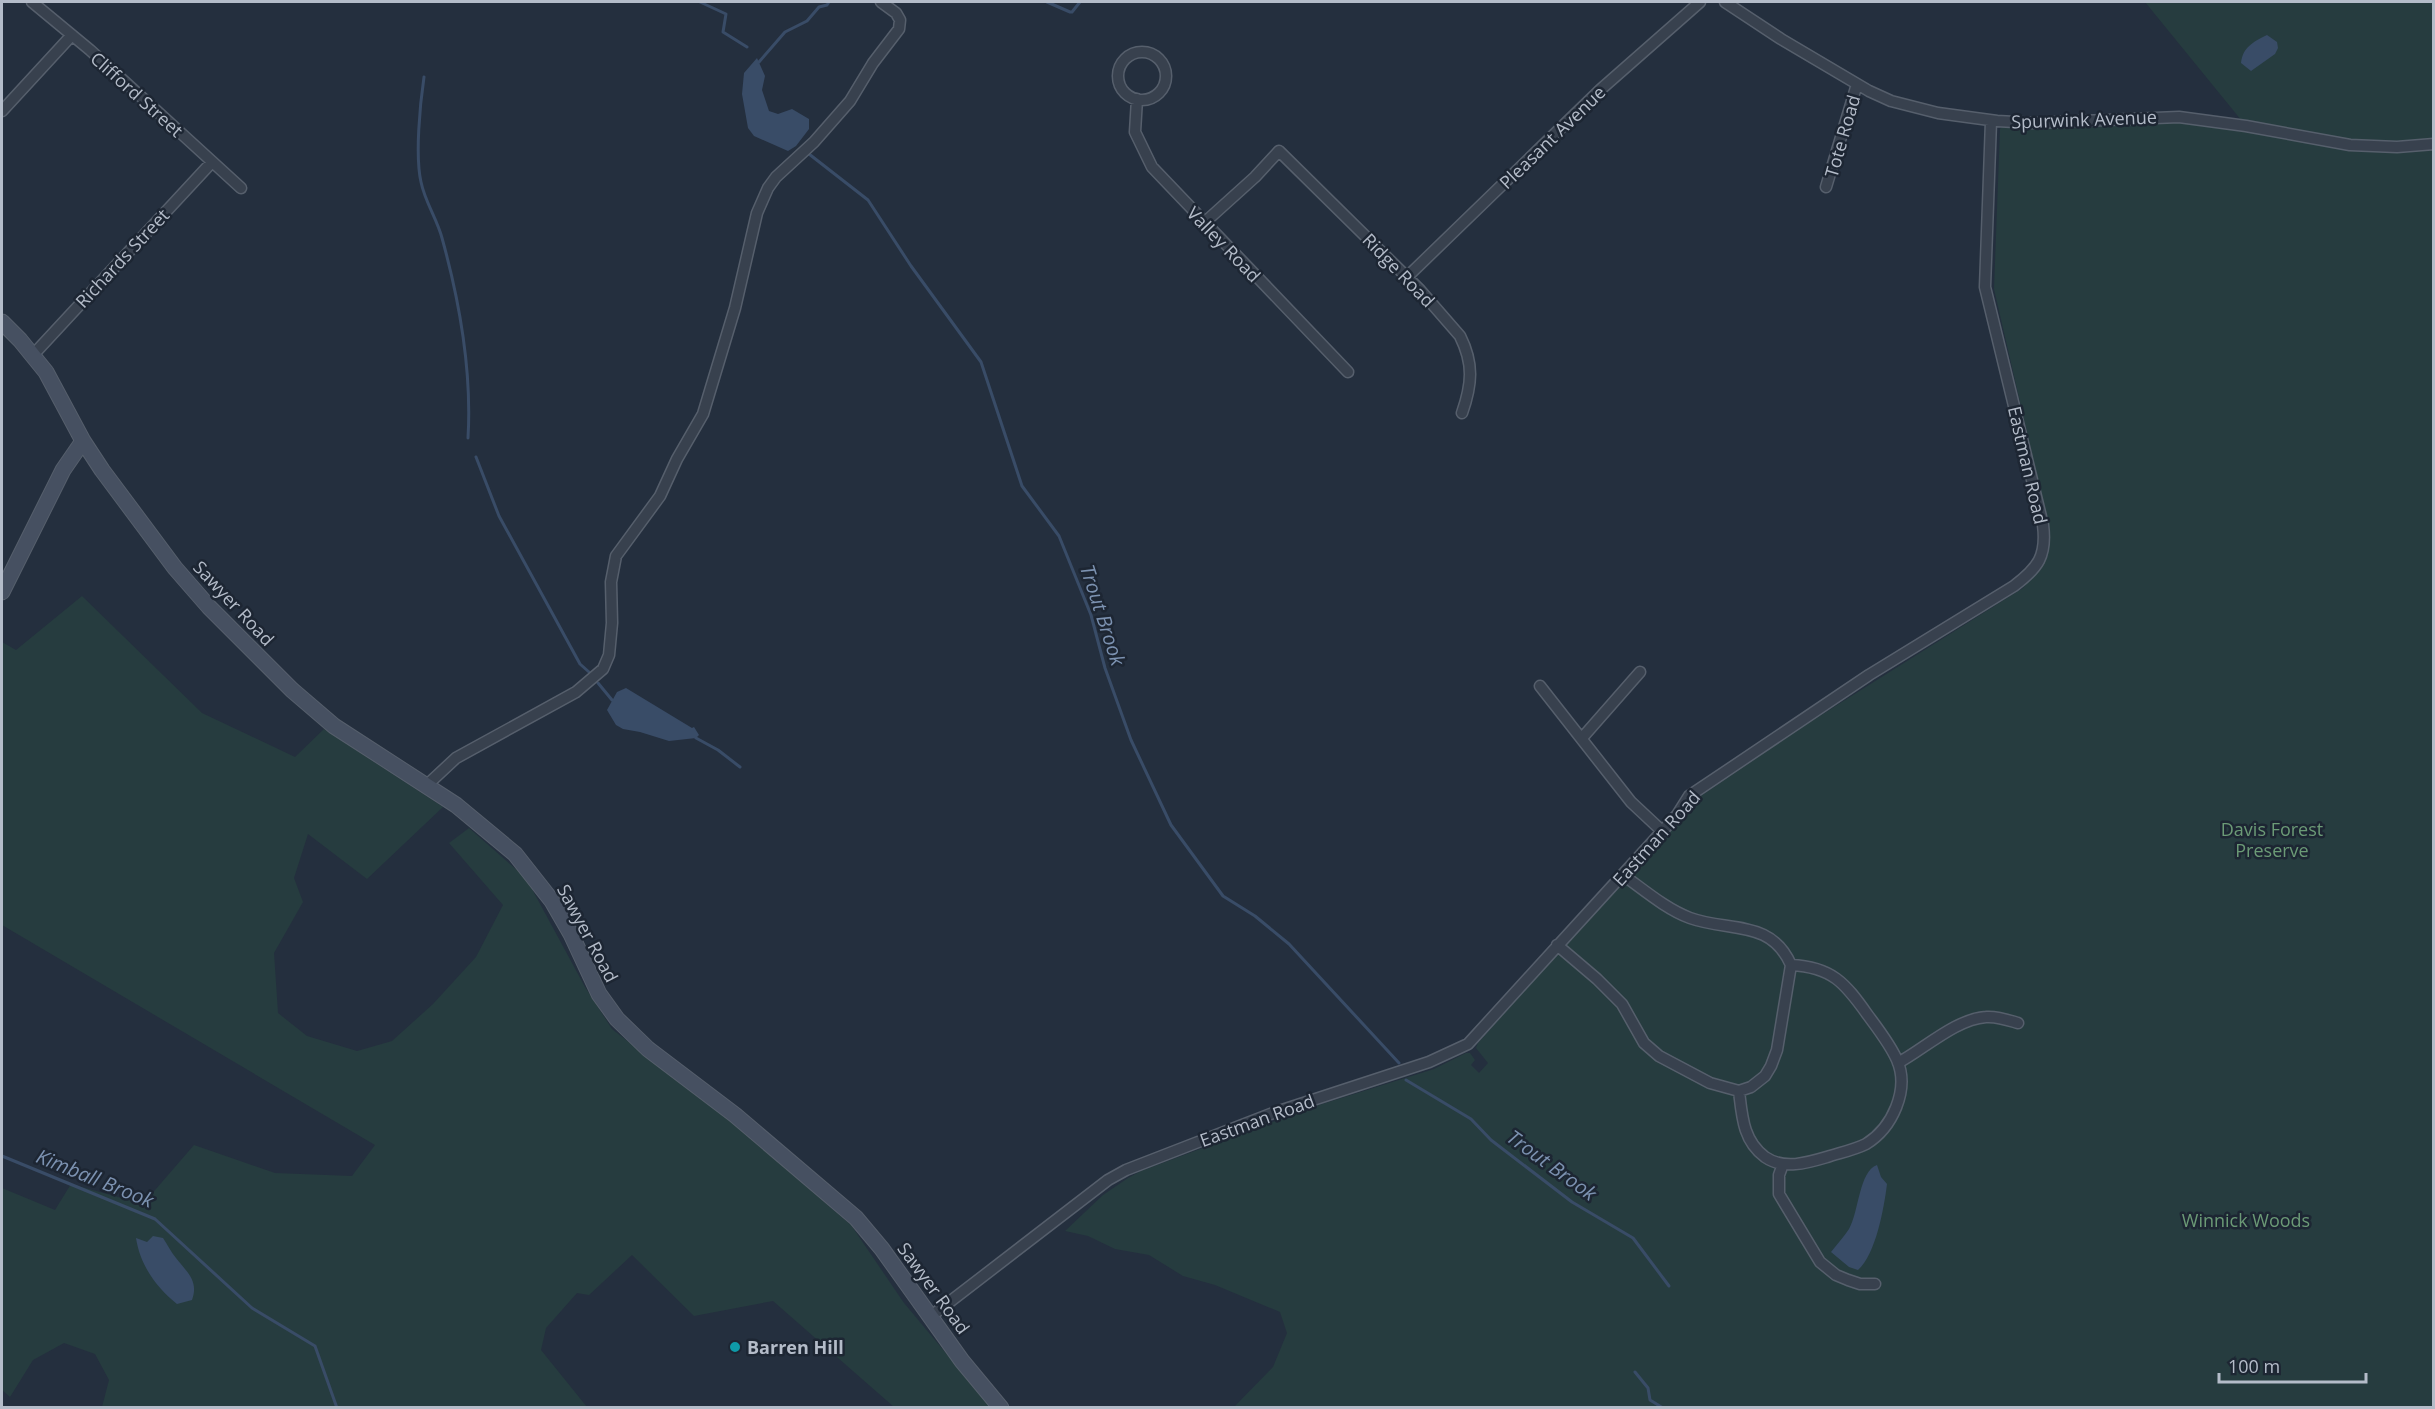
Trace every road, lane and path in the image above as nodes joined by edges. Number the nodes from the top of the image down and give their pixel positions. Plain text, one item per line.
1 (32, 2) edge
2 (881, 2) edge
3 (1700, 2) edge
4 (1725, 2) edge
5 (72, 35) junction
6 (1857, 84) junction
7 (1137, 99) junction
8 (2, 111) edge
9 (1991, 121) junction
10 (2433, 144) edge
11 (212, 162) junction
12 (1826, 187) dead end
13 (241, 188) dead end
14 (1204, 223) junction
15 (1407, 277) junction
16 (2, 322) edge
17 (33, 355) junction
18 (1348, 372) dead end
19 (1462, 413) dead end
20 (82, 439) junction
21 (2, 592) edge
22 (1640, 672) dead end
23 (1540, 686) dead end
24 (1582, 738) junction
25 (427, 785) junction
26 (1662, 831) junction
27 (1623, 875) junction
28 (1557, 945) junction
29 (1791, 965) junction
30 (2018, 1023) dead end
31 (1899, 1063) junction
32 (1739, 1091) junction
33 (1784, 1164) junction
34 (1875, 1284) dead end
35 (930, 1317) junction
36 (1001, 1407) edge

1 - 5 street, Clifford Street
2 - 25 street
3 - 15 street, Pleasant Avenue
4 - 6 street, Spurwink Avenue
5 - 8 street
5 - 11 street, Clifford Street
6 - 9 street, Spurwink Avenue
6 - 12 street, Tote Road
7 - 7 street
7 - 14 street, Valley Road
9 - 10 street, Spurwink Avenue
9 - 26 street, Eastman Road
11 - 13 street, Clifford Street
11 - 17 street, Richards Street
14 - 15 street, Ridge Road
14 - 18 street, Valley Road
15 - 19 street, Ridge Road
16 - 17 street, Sawyer Road
17 - 20 street, Sawyer Road
20 - 21 street
20 - 25 street, Sawyer Road
22 - 24 street
23 - 24 street
24 - 26 street
25 - 35 street, Sawyer Road
26 - 27 street, Eastman Road
27 - 28 street, Eastman Road
27 - 29 street
28 - 32 street
28 - 35 street, Eastman Road
29 - 31 street
29 - 32 street
30 - 31 street
31 - 33 street
32 - 33 street
33 - 34 street
35 - 36 street, Sawyer Road

